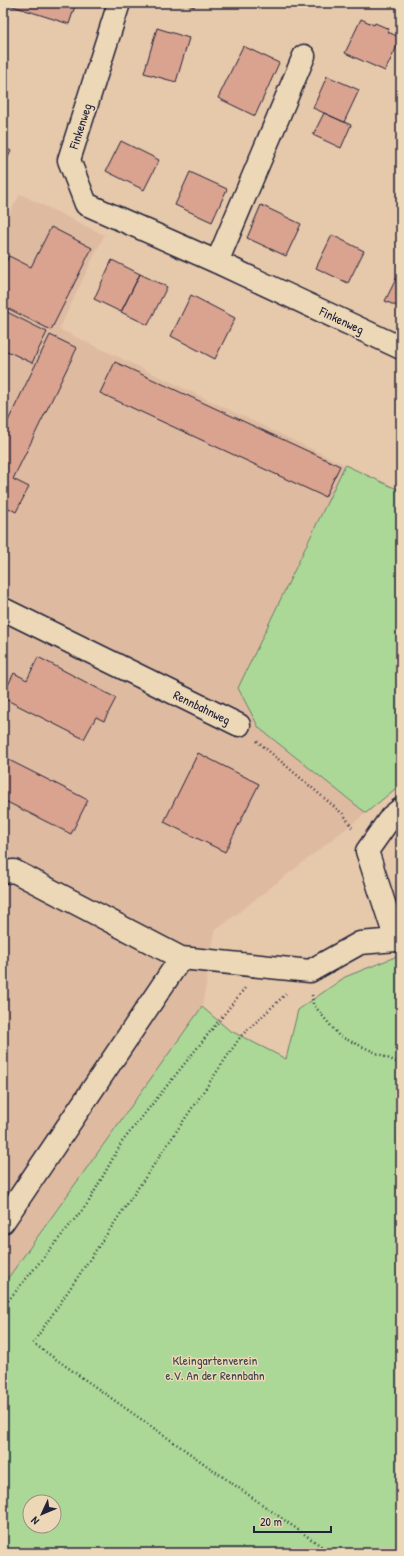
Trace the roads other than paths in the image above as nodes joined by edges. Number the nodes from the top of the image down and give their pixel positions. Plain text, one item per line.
1 (120, 3) edge
2 (304, 56) dead end
3 (217, 262) junction
4 (401, 348) edge
5 (3, 609) edge
6 (239, 725) road end
7 (401, 809) edge
8 (3, 872) edge
9 (398, 940) edge
10 (181, 958) junction
11 (3, 1222) edge

1 - 3 street, Finkenweg
2 - 3 street
3 - 4 street, Finkenweg
5 - 6 street, Rennbahnweg
7 - 9 street
8 - 10 street
9 - 10 street
10 - 11 street

